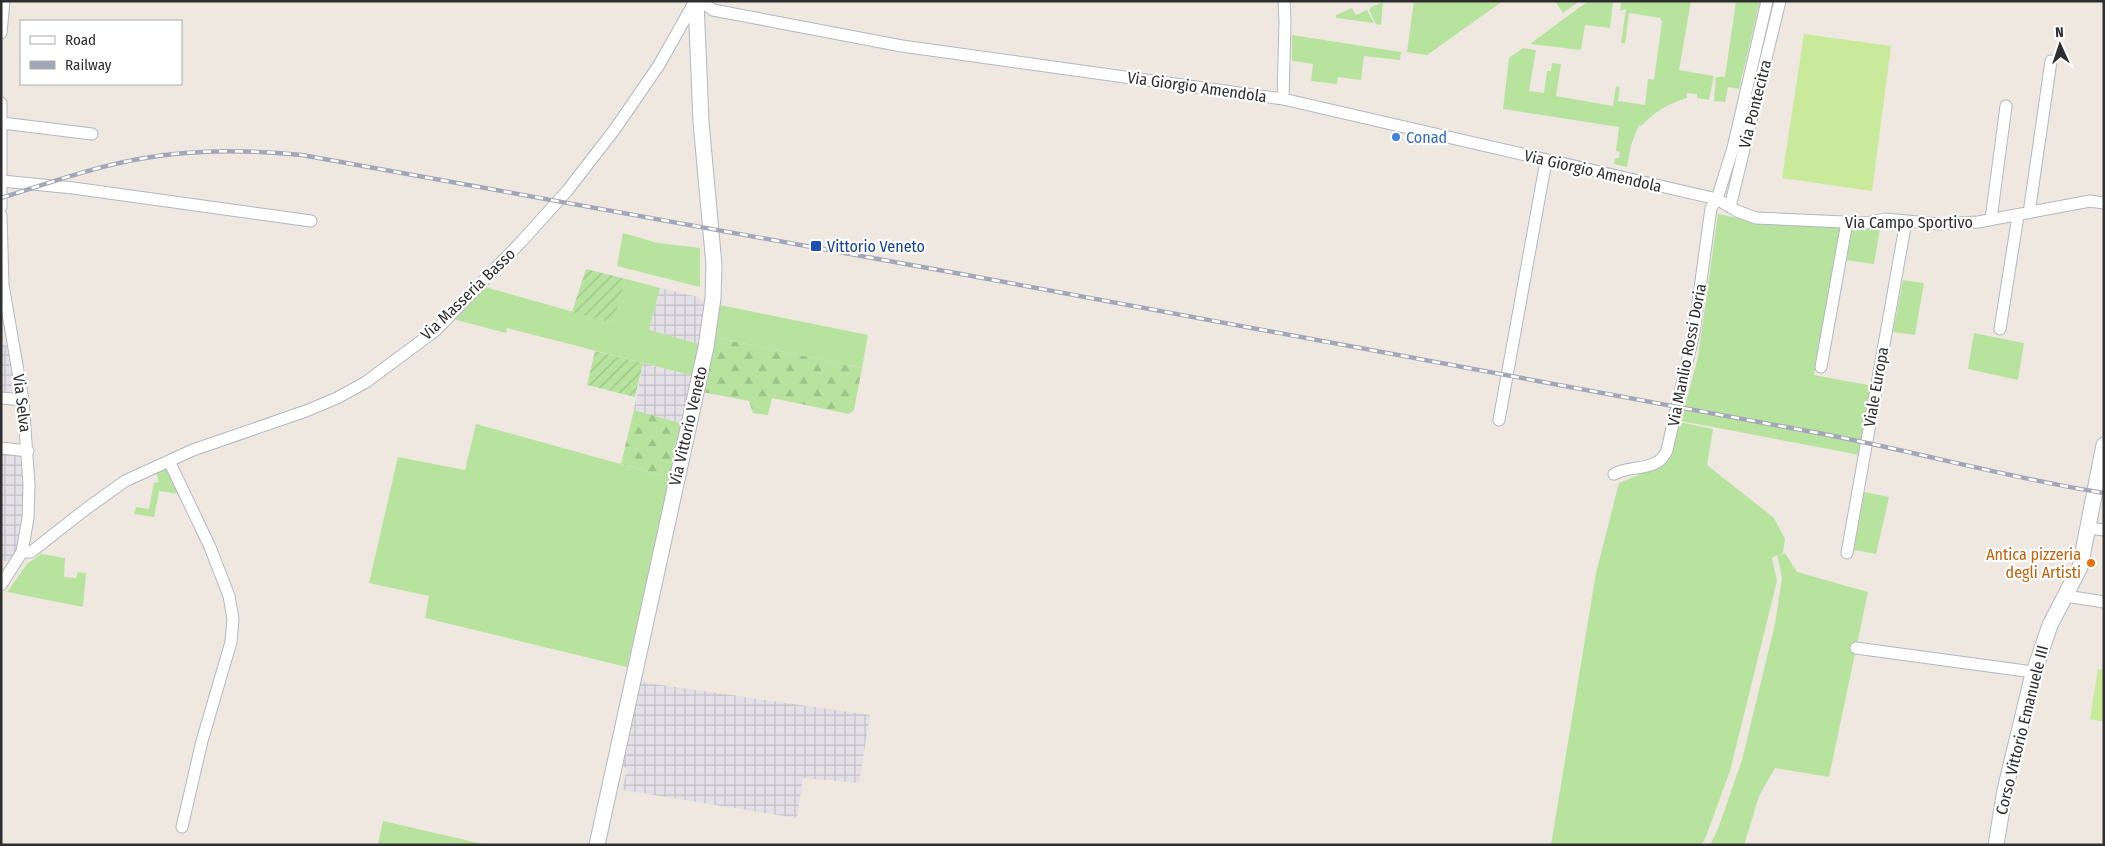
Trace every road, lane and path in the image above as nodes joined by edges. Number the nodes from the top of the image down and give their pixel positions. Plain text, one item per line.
1 (4, 1) edge
2 (695, 1) edge
3 (700, 1) edge
4 (1284, 1) edge
5 (1767, 1) edge
6 (1780, 1) edge
7 (1, 33) edge
8 (2051, 61) dead end
9 (1283, 99) junction
10 (1, 103) edge
11 (2006, 106) dead end
12 (2, 123) junction
13 (92, 134) dead end
14 (1546, 161) junction
15 (1724, 178) junction
16 (2, 181) junction
17 (1692, 194) junction
18 (1717, 199) junction
19 (2104, 203) edge
20 (1, 207) edge
21 (1730, 207) junction
22 (1, 215) edge
23 (2023, 215) junction
24 (1991, 220) junction
25 (311, 221) dead end
26 (1906, 221) junction
27 (1847, 222) junction
28 (2000, 329) dead end
29 (1821, 367) dead end
30 (1, 398) edge
31 (23, 400) junction
32 (1499, 420) dead end
33 (2104, 445) edge
34 (1, 448) edge
35 (28, 451) junction
36 (168, 461) junction
37 (1614, 474) dead end
38 (2088, 528) junction
39 (2104, 530) edge
40 (22, 552) junction
41 (1847, 553) dead end
42 (1, 585) edge
43 (2066, 596) junction
44 (2104, 602) edge
45 (1856, 648) dead end
46 (2033, 672) junction
47 (182, 826) dead end
48 (597, 845) edge
49 (1996, 845) edge

1 - 7 street
2 - 36 street, Via Masseria Basso
2 - 48 street, Via Vittorio Veneto
3 - 9 street, Via Giorgio Amendola
4 - 9 street
5 - 15 street, Via Pontecitra
6 - 21 street, Via Pontecitra
8 - 23 street
9 - 14 street, Via Giorgio Amendola
10 - 12 street
11 - 24 street
12 - 13 street
12 - 16 street
14 - 17 street, Via Giorgio Amendola
14 - 32 street
15 - 17 street
15 - 18 street, Via Pontecitra
16 - 20 street
16 - 25 street
17 - 18 street, Via Giorgio Amendola
18 - 21 street, Via Campo Sportivo
18 - 37 street, Via Manlio Rossi Doria
19 - 23 street, Via Campo Sportivo
21 - 27 street, Via Campo Sportivo
22 - 31 street, Via Selva
23 - 24 street, Via Campo Sportivo
23 - 28 street
24 - 26 street, Via Campo Sportivo
26 - 27 street, Via Campo Sportivo
26 - 41 street, Viale Europa
27 - 29 street
30 - 31 street
31 - 35 street, Via Selva
33 - 38 street, Corso Vittorio Emanuele III
34 - 35 street
35 - 40 street, Via Selva
36 - 40 street, Via Masseria Basso
36 - 47 street
38 - 39 street
38 - 43 street, Corso Vittorio Emanuele III
40 - 42 street, Via Selva
43 - 44 street
43 - 46 street, Corso Vittorio Emanuele III
45 - 46 street
46 - 49 street, Corso Vittorio Emanuele III

